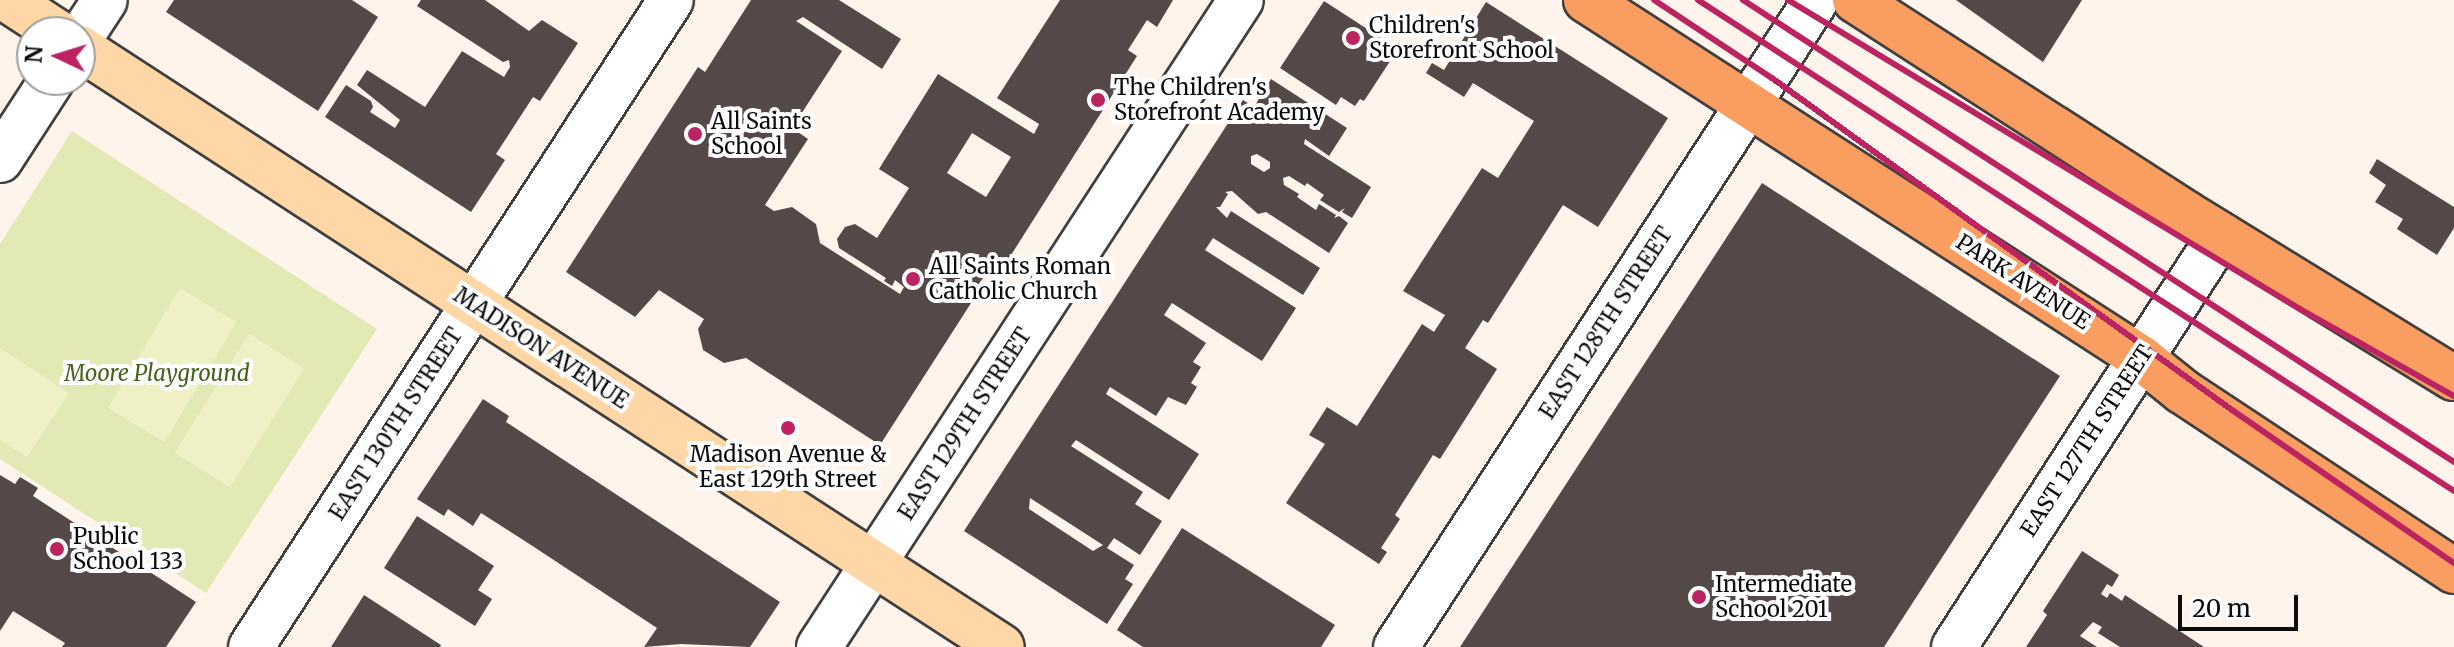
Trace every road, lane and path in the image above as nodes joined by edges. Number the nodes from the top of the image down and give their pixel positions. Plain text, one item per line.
1 (8, 0) edge
2 (671, 0) edge
3 (1241, 0) edge
4 (1586, 0) edge
5 (1816, 0) edge
6 (1855, 0) edge
7 (32, 16) edge
8 (96, 58) edge
9 (42, 96) edge
10 (1749, 104) junction
11 (0, 160) edge
12 (2221, 235) junction
13 (474, 304) junction
14 (2141, 358) junction
15 (2454, 378) edge
16 (873, 564) junction
17 (2454, 571) edge
18 (251, 647) edge
19 (819, 647) edge
20 (1002, 647) edge
21 (1396, 647) edge
22 (1954, 647) edge

1 - 7 main road
2 - 13 street, EAST 130TH STREET
3 - 16 street, EAST 129TH STREET
4 - 10 main road, PARK AVENUE
5 - 10 street, EAST 128TH STREET
6 - 12 main road
8 - 13 main road, MADISON AVENUE
9 - 11 street
10 - 14 main road, PARK AVENUE
10 - 21 street, EAST 128TH STREET
12 - 14 street, EAST 127TH STREET
12 - 15 main road
13 - 16 main road, MADISON AVENUE
13 - 18 street, EAST 130TH STREET
14 - 17 main road, PARK AVENUE
14 - 22 street, EAST 127TH STREET
16 - 19 street, EAST 129TH STREET
16 - 20 main road, MADISON AVENUE

